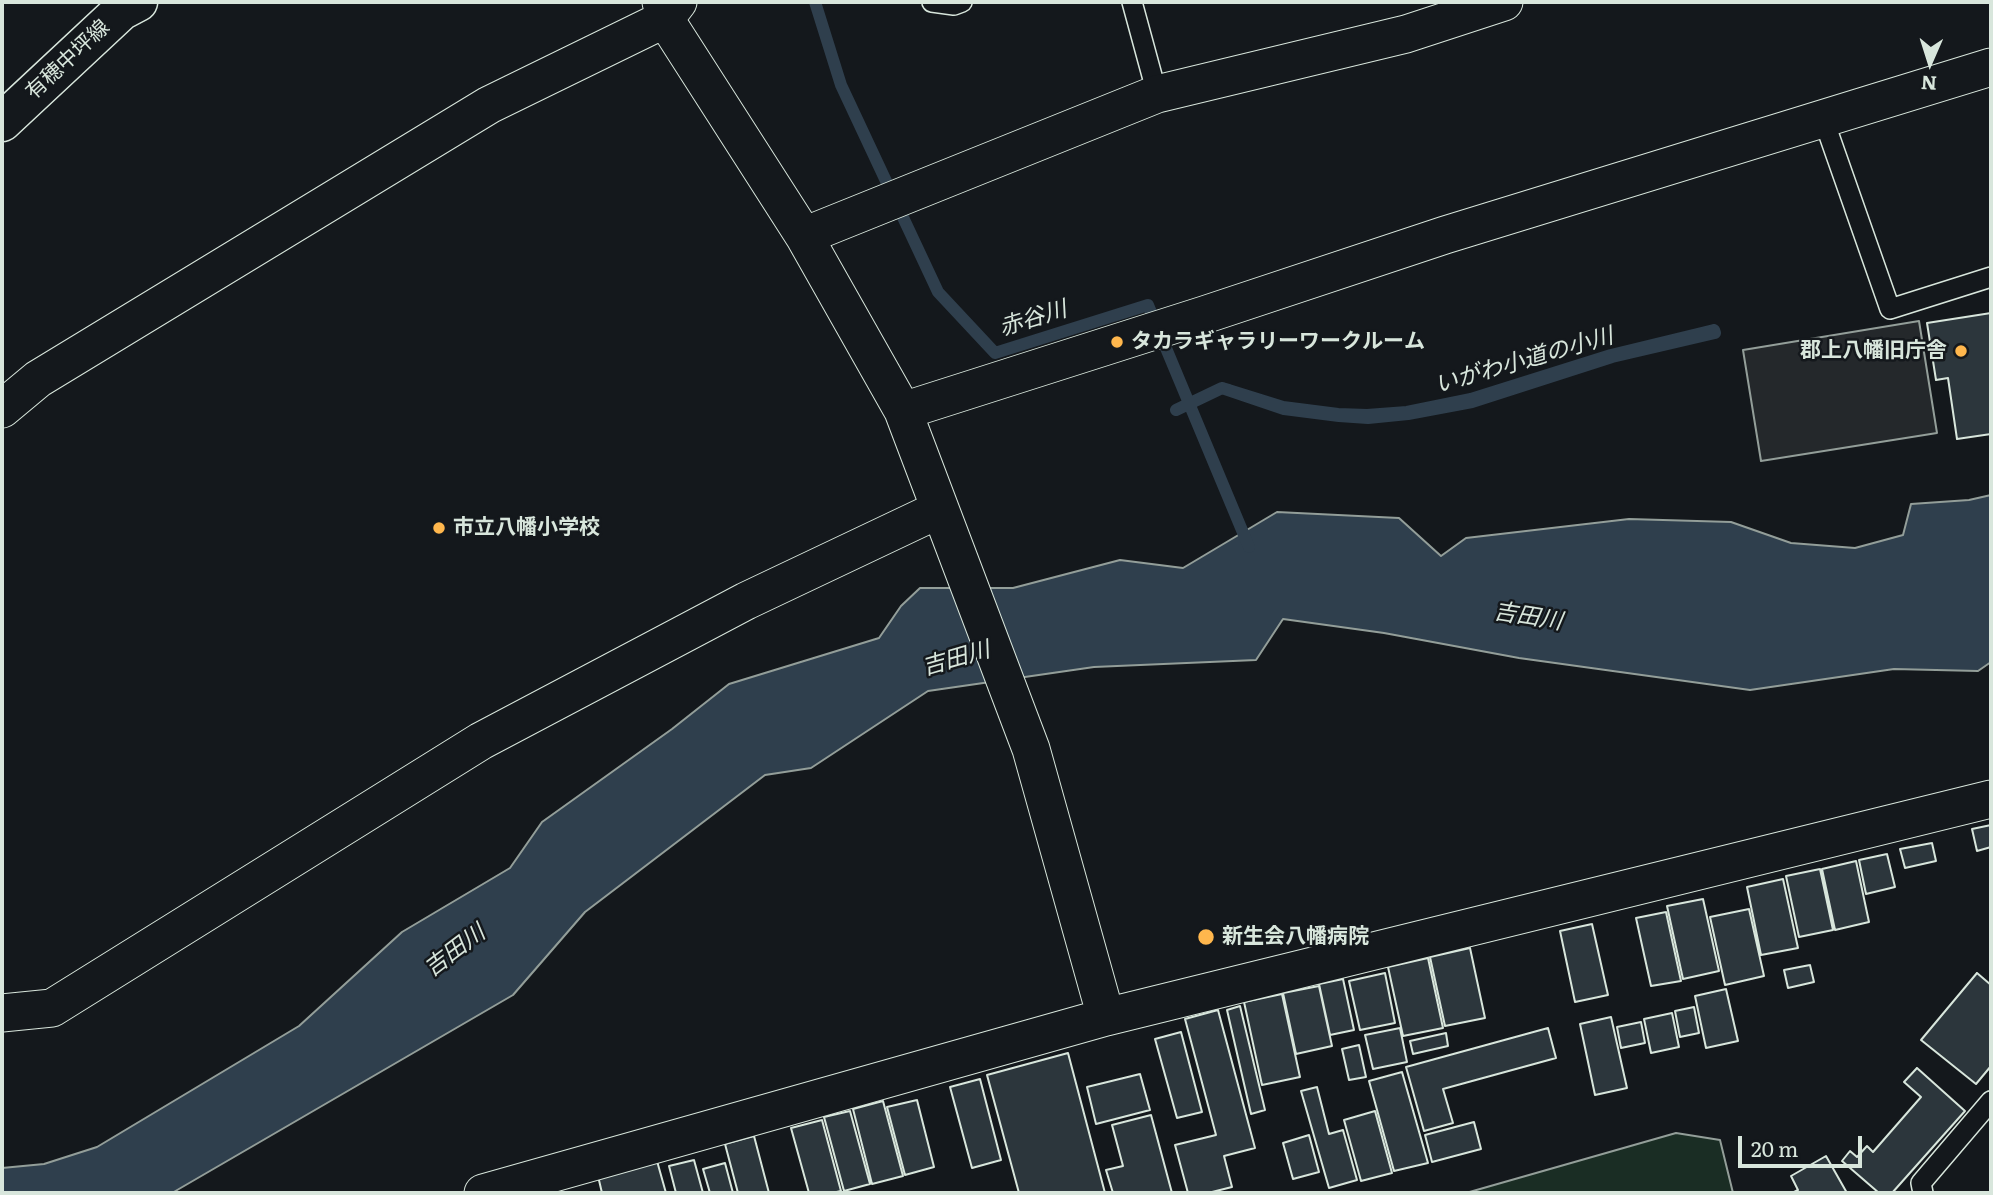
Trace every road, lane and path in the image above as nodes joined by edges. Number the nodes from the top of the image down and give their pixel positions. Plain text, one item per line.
1 (138, 2) edge
2 (932, 2) edge
3 (962, 2) edge
4 (1132, 2) edge
5 (1504, 2) edge
6 (668, 7) edge
7 (1991, 67) edge
8 (1157, 94) junction
9 (1823, 118) junction
10 (2, 122) edge
11 (803, 236) junction
12 (1991, 277) edge
13 (2, 409) edge
14 (903, 411) junction
15 (940, 509) junction
16 (1991, 799) edge
17 (2, 1013) edge
18 (1106, 1017) junction
19 (1991, 1101) edge
20 (484, 1193) edge
21 (1923, 1193) edge

1 - 10 main road, 有穂中坪線
2 - 3 lane
4 - 8 lane
5 - 8 street
6 - 11 street
6 - 13 street
7 - 9 street
8 - 11 street
9 - 12 lane
9 - 14 street
11 - 14 street
14 - 15 street
15 - 17 street
15 - 18 street
16 - 18 street
18 - 20 street
19 - 21 lane

